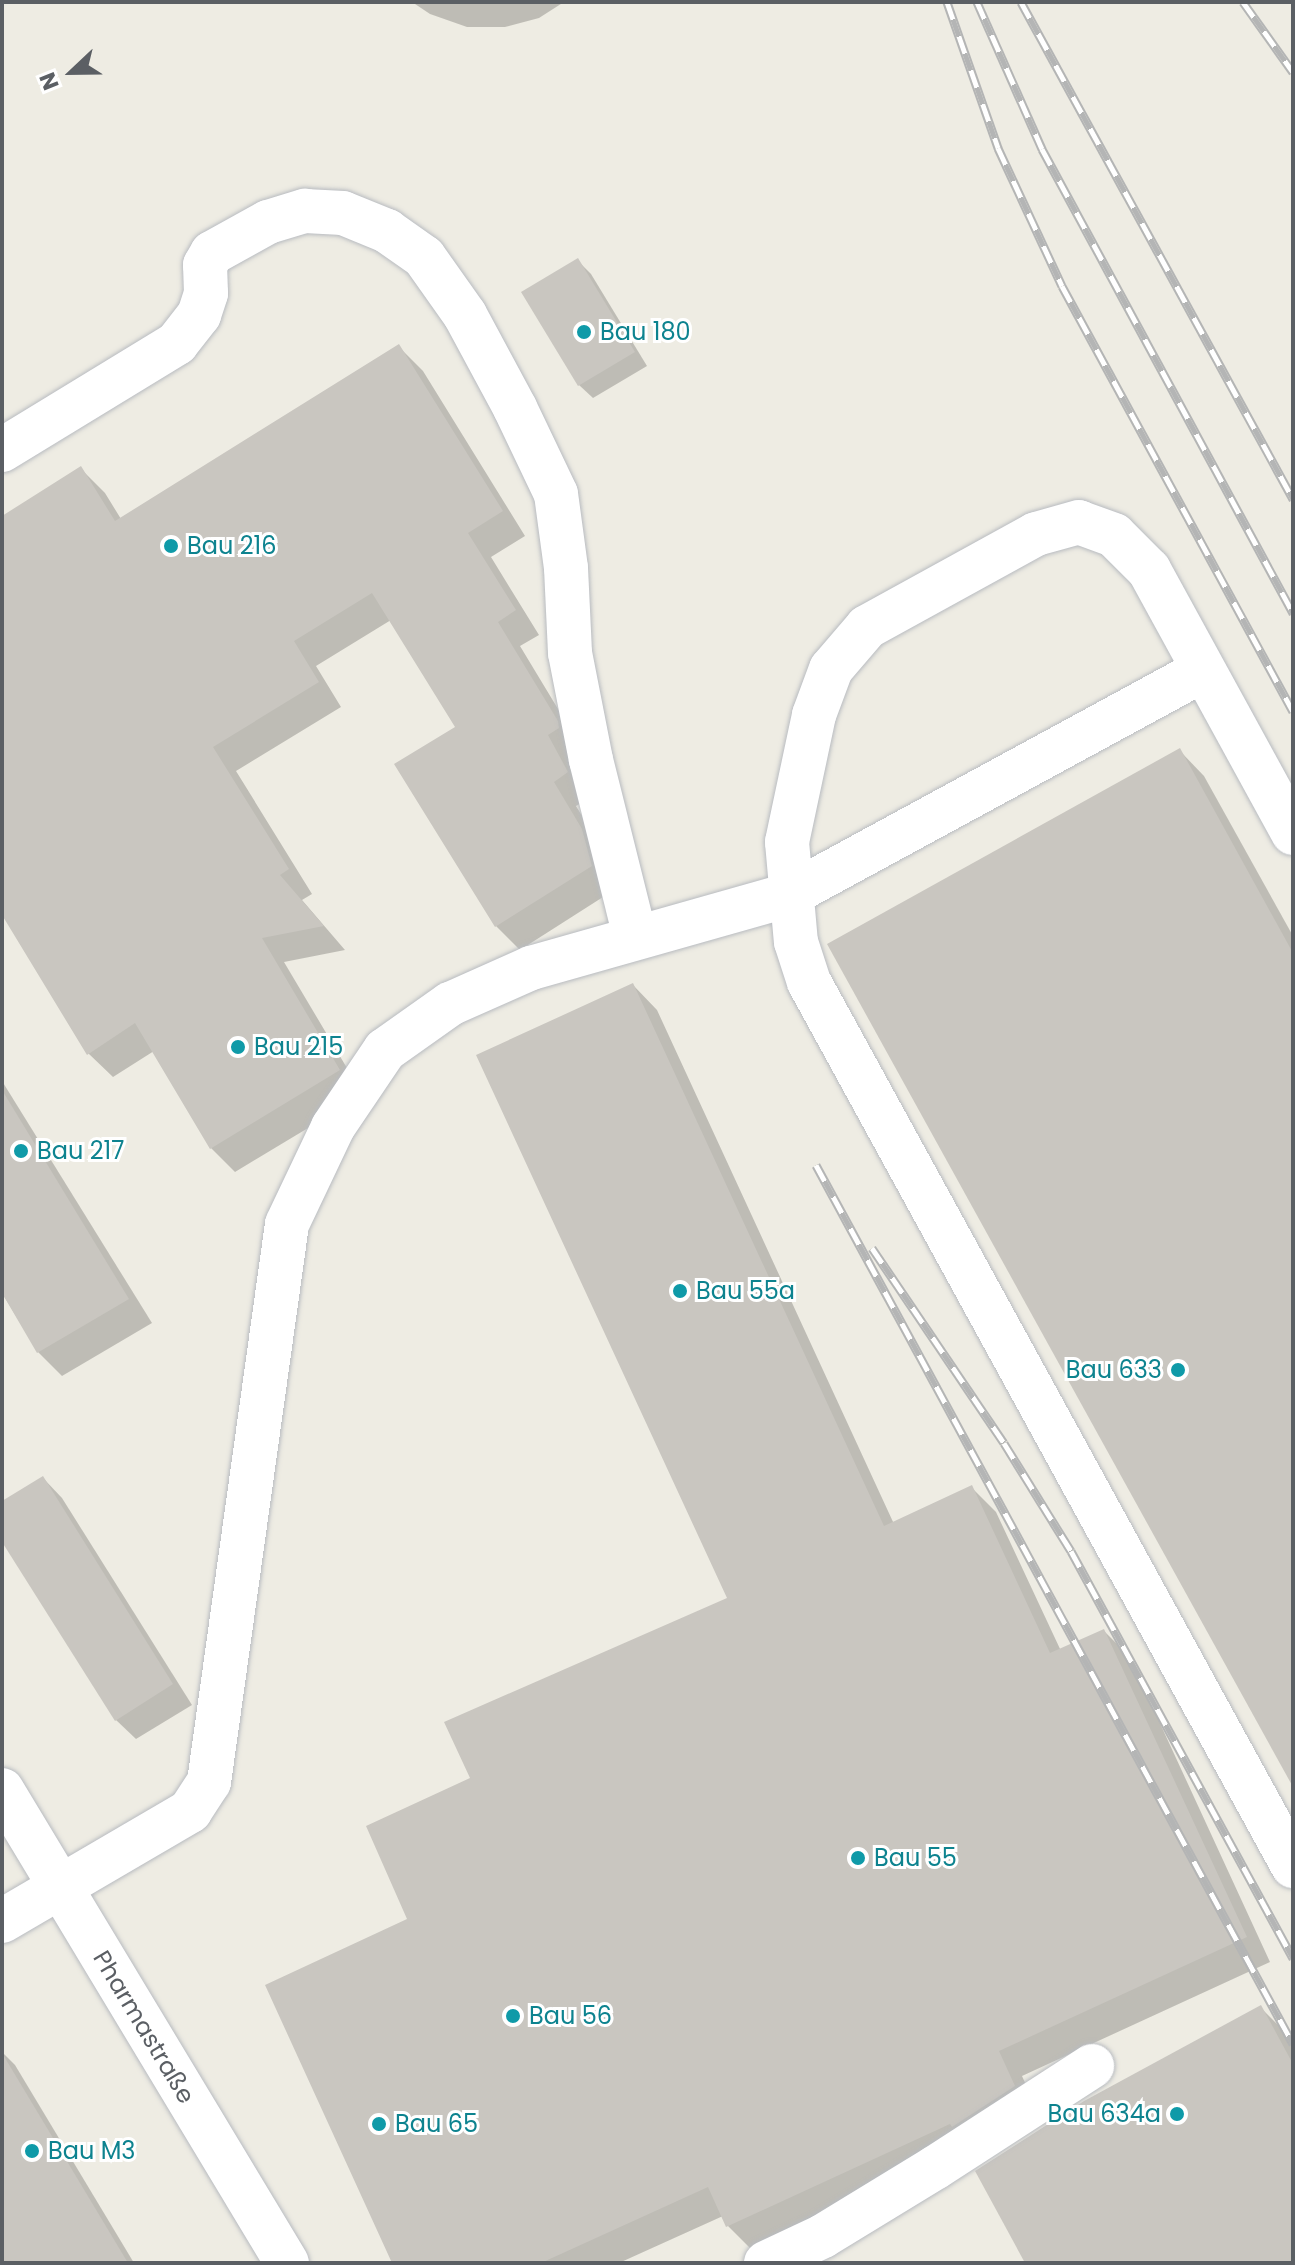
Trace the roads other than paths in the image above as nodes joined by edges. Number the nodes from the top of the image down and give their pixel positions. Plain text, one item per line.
1 (2, 450) edge
2 (1203, 670) junction
3 (1293, 833) edge
4 (789, 895) junction
5 (635, 937) junction
6 (2, 1790) edge
7 (1293, 1866) edge
8 (60, 1887) junction
9 (2, 1921) edge
10 (1092, 2066) dead end
11 (287, 2263) edge
12 (766, 2263) edge

1 - 5 street
2 - 3 street
2 - 4 street
2 - 4 street
4 - 5 street
4 - 7 street
5 - 8 street
6 - 8 street, Pharmastraße
8 - 9 street
8 - 11 street, Pharmastraße
10 - 12 street

